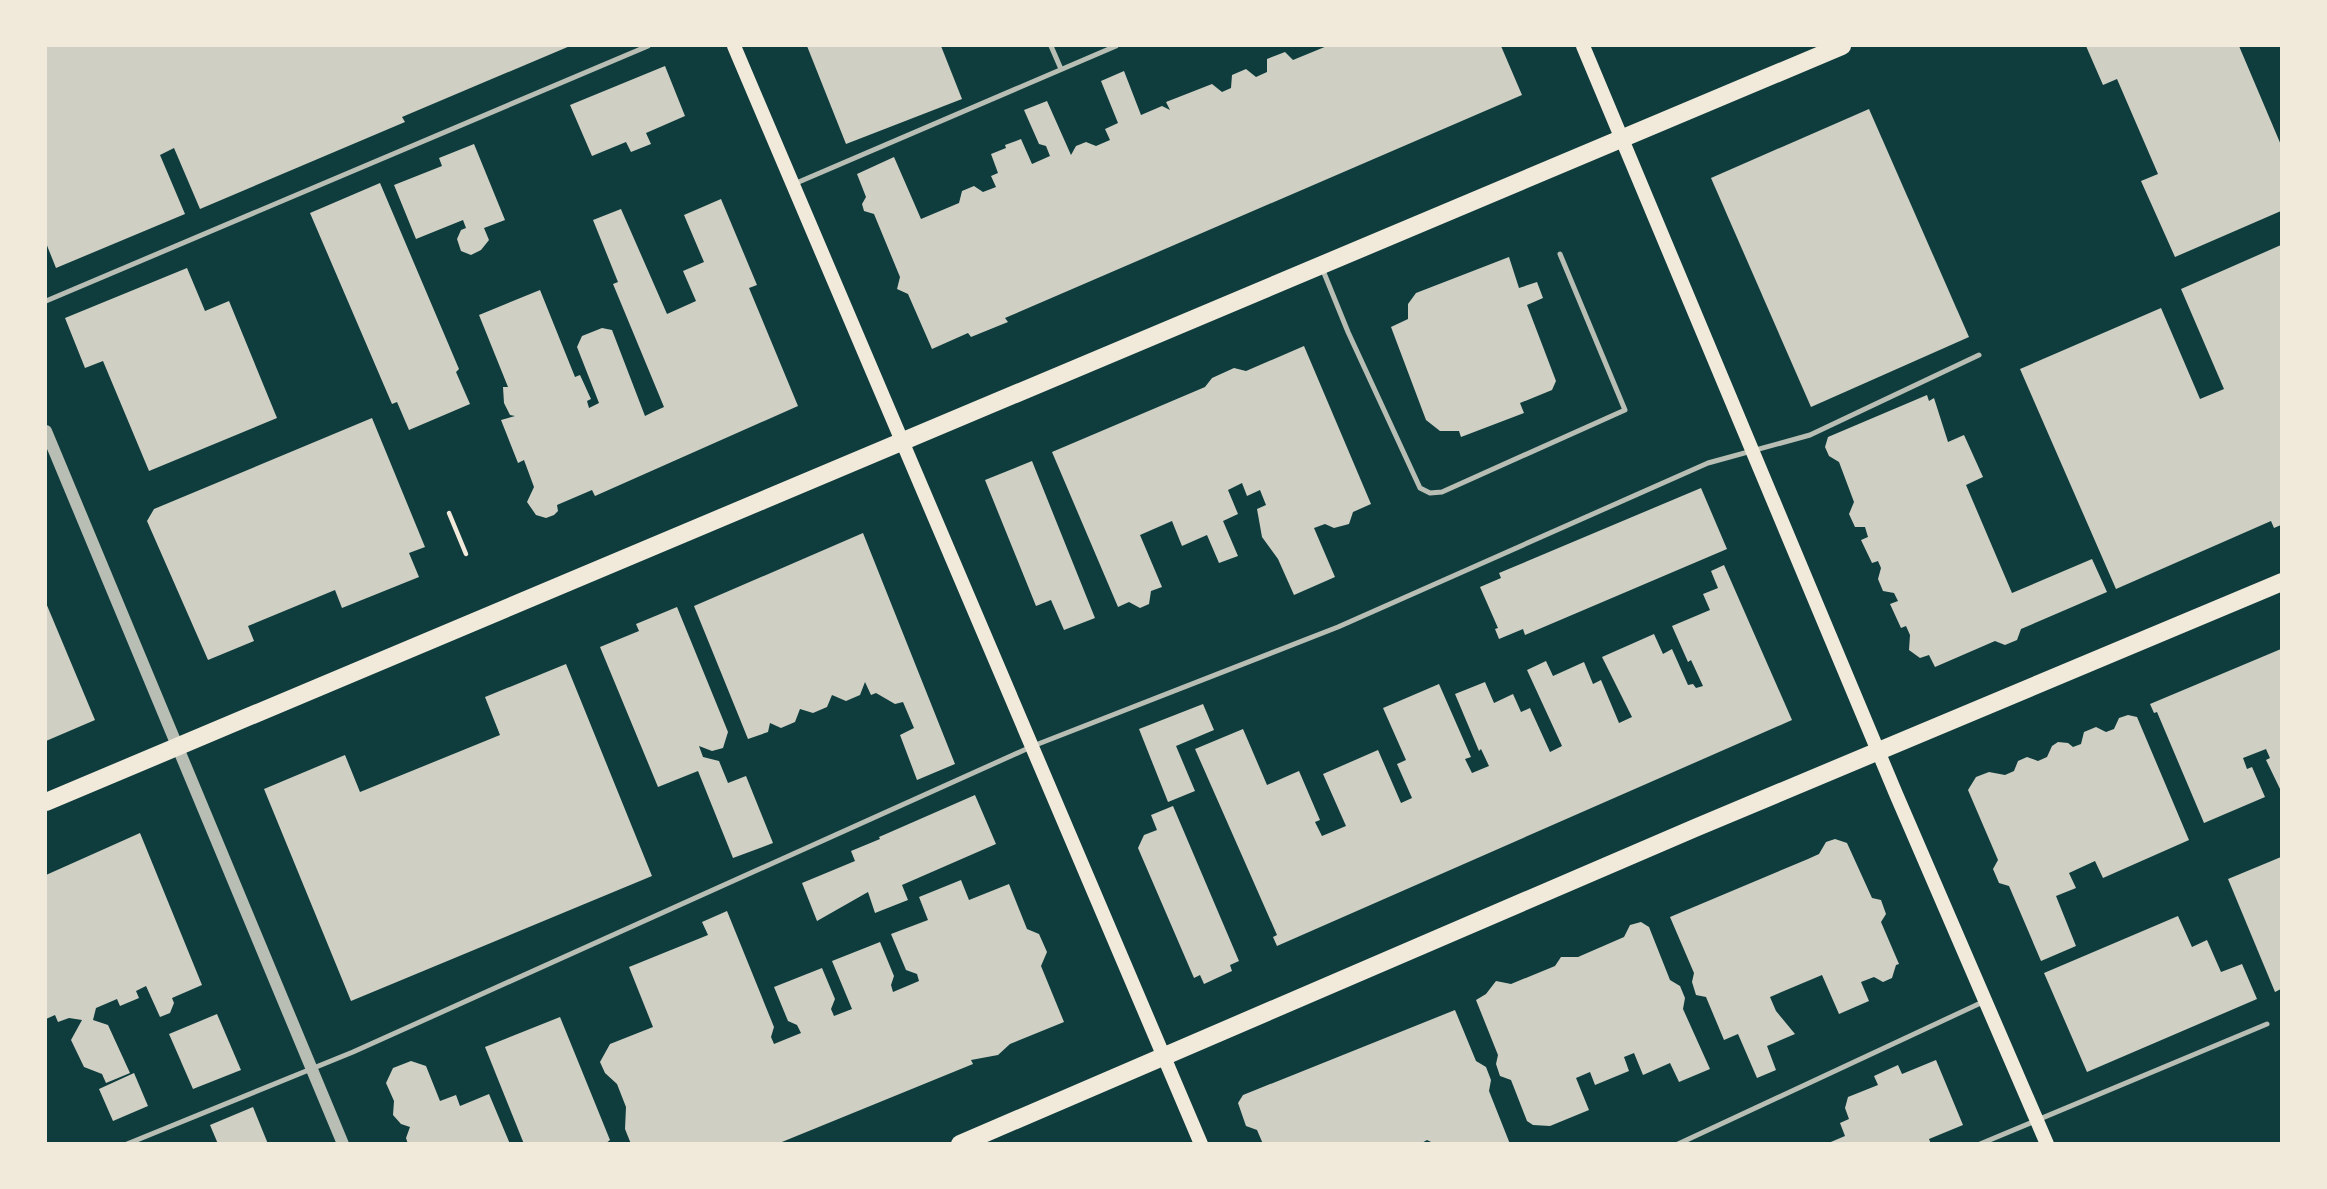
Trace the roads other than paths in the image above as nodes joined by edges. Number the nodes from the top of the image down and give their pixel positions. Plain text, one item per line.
1 (648, 46) edge
2 (734, 46) edge
3 (1051, 46) edge
4 (1115, 46) edge
5 (1583, 46) edge
6 (1842, 46) edge
7 (1061, 69) junction
8 (1623, 140) junction
9 (792, 184) junction
10 (1560, 254) dead end
11 (1321, 265) junction
12 (46, 301) edge
13 (1979, 355) dead end
14 (46, 431) edge
15 (902, 443) junction
16 (1752, 449) junction
17 (2281, 582) edge
18 (177, 746) junction
19 (1033, 746) junction
20 (1879, 751) junction
21 (46, 802) edge
22 (1985, 1001) junction
23 (2267, 1024) dead end
24 (1164, 1056) junction
25 (312, 1070) junction
26 (2037, 1120) junction
27 (127, 1143) edge
28 (344, 1143) edge
29 (960, 1143) edge
30 (1201, 1143) edge
31 (1678, 1143) edge
32 (1980, 1143) edge
33 (2047, 1143) edge

1 - 12 lane
2 - 9 main road
3 - 7 lane
4 - 7 lane
5 - 8 main road
6 - 8 main road
7 - 9 lane
8 - 11 main road
8 - 16 main road
9 - 15 main road
10 - 11 lane
11 - 15 main road
13 - 16 lane
14 - 18 street
15 - 18 main road
15 - 19 main road
16 - 19 lane
16 - 20 main road
17 - 20 main road
18 - 21 main road
18 - 25 street
19 - 24 main road
19 - 25 lane
20 - 22 main road
20 - 24 main road
22 - 26 main road
22 - 31 lane
23 - 26 lane
24 - 29 main road
24 - 30 main road
25 - 27 lane
25 - 28 street
26 - 32 lane
26 - 33 main road

